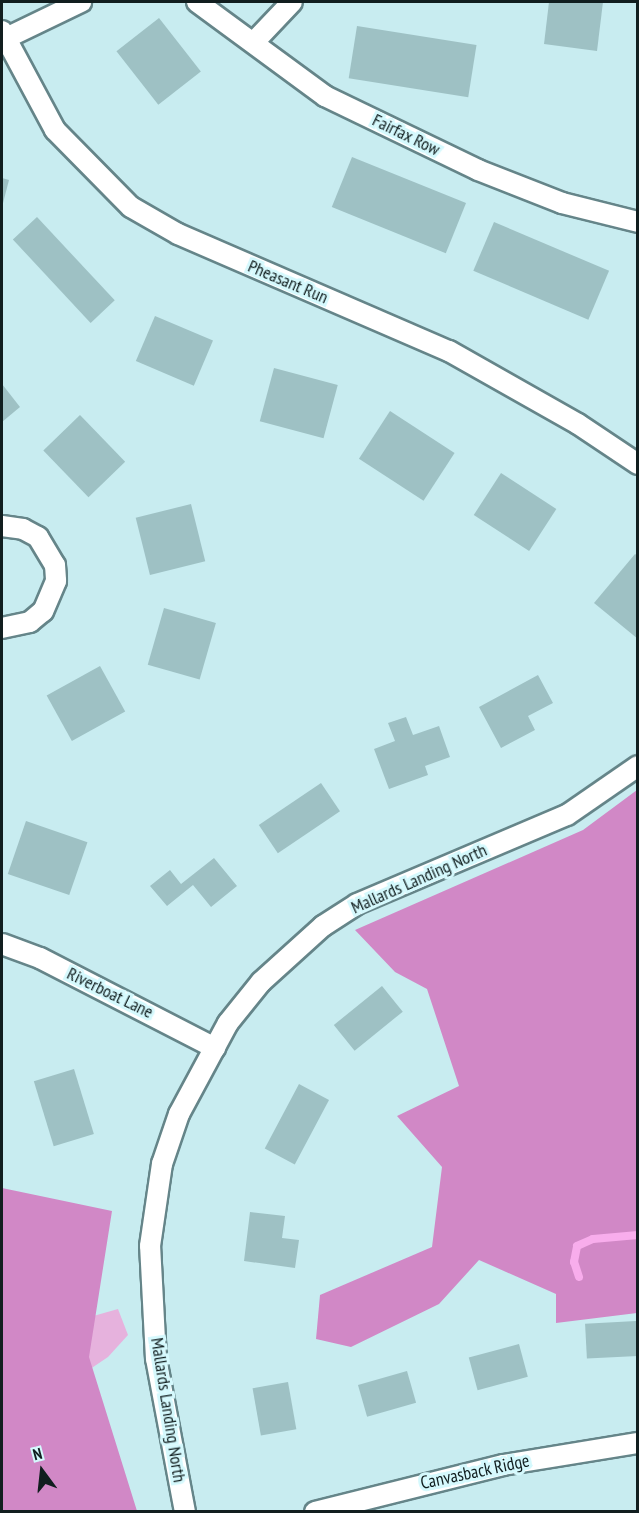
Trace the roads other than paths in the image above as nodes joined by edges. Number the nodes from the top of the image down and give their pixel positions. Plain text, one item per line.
1 (81, 2) edge
2 (197, 2) edge
3 (292, 2) edge
4 (2, 36) edge
5 (254, 42) junction
6 (638, 222) edge
7 (638, 464) edge
8 (2, 526) edge
9 (2, 628) edge
10 (638, 766) edge
11 (2, 945) edge
12 (215, 1048) junction
13 (638, 1443) edge
14 (185, 1512) edge
15 (315, 1512) edge

1 - 4 street
2 - 5 street, Fairfax Row
3 - 5 street
4 - 7 street, Pheasant Run
5 - 6 street, Fairfax Row
8 - 9 street
10 - 12 street, Mallards Landing North
11 - 12 street, Riverboat Lane
12 - 14 street, Mallards Landing North
13 - 15 street, Canvasback Ridge

